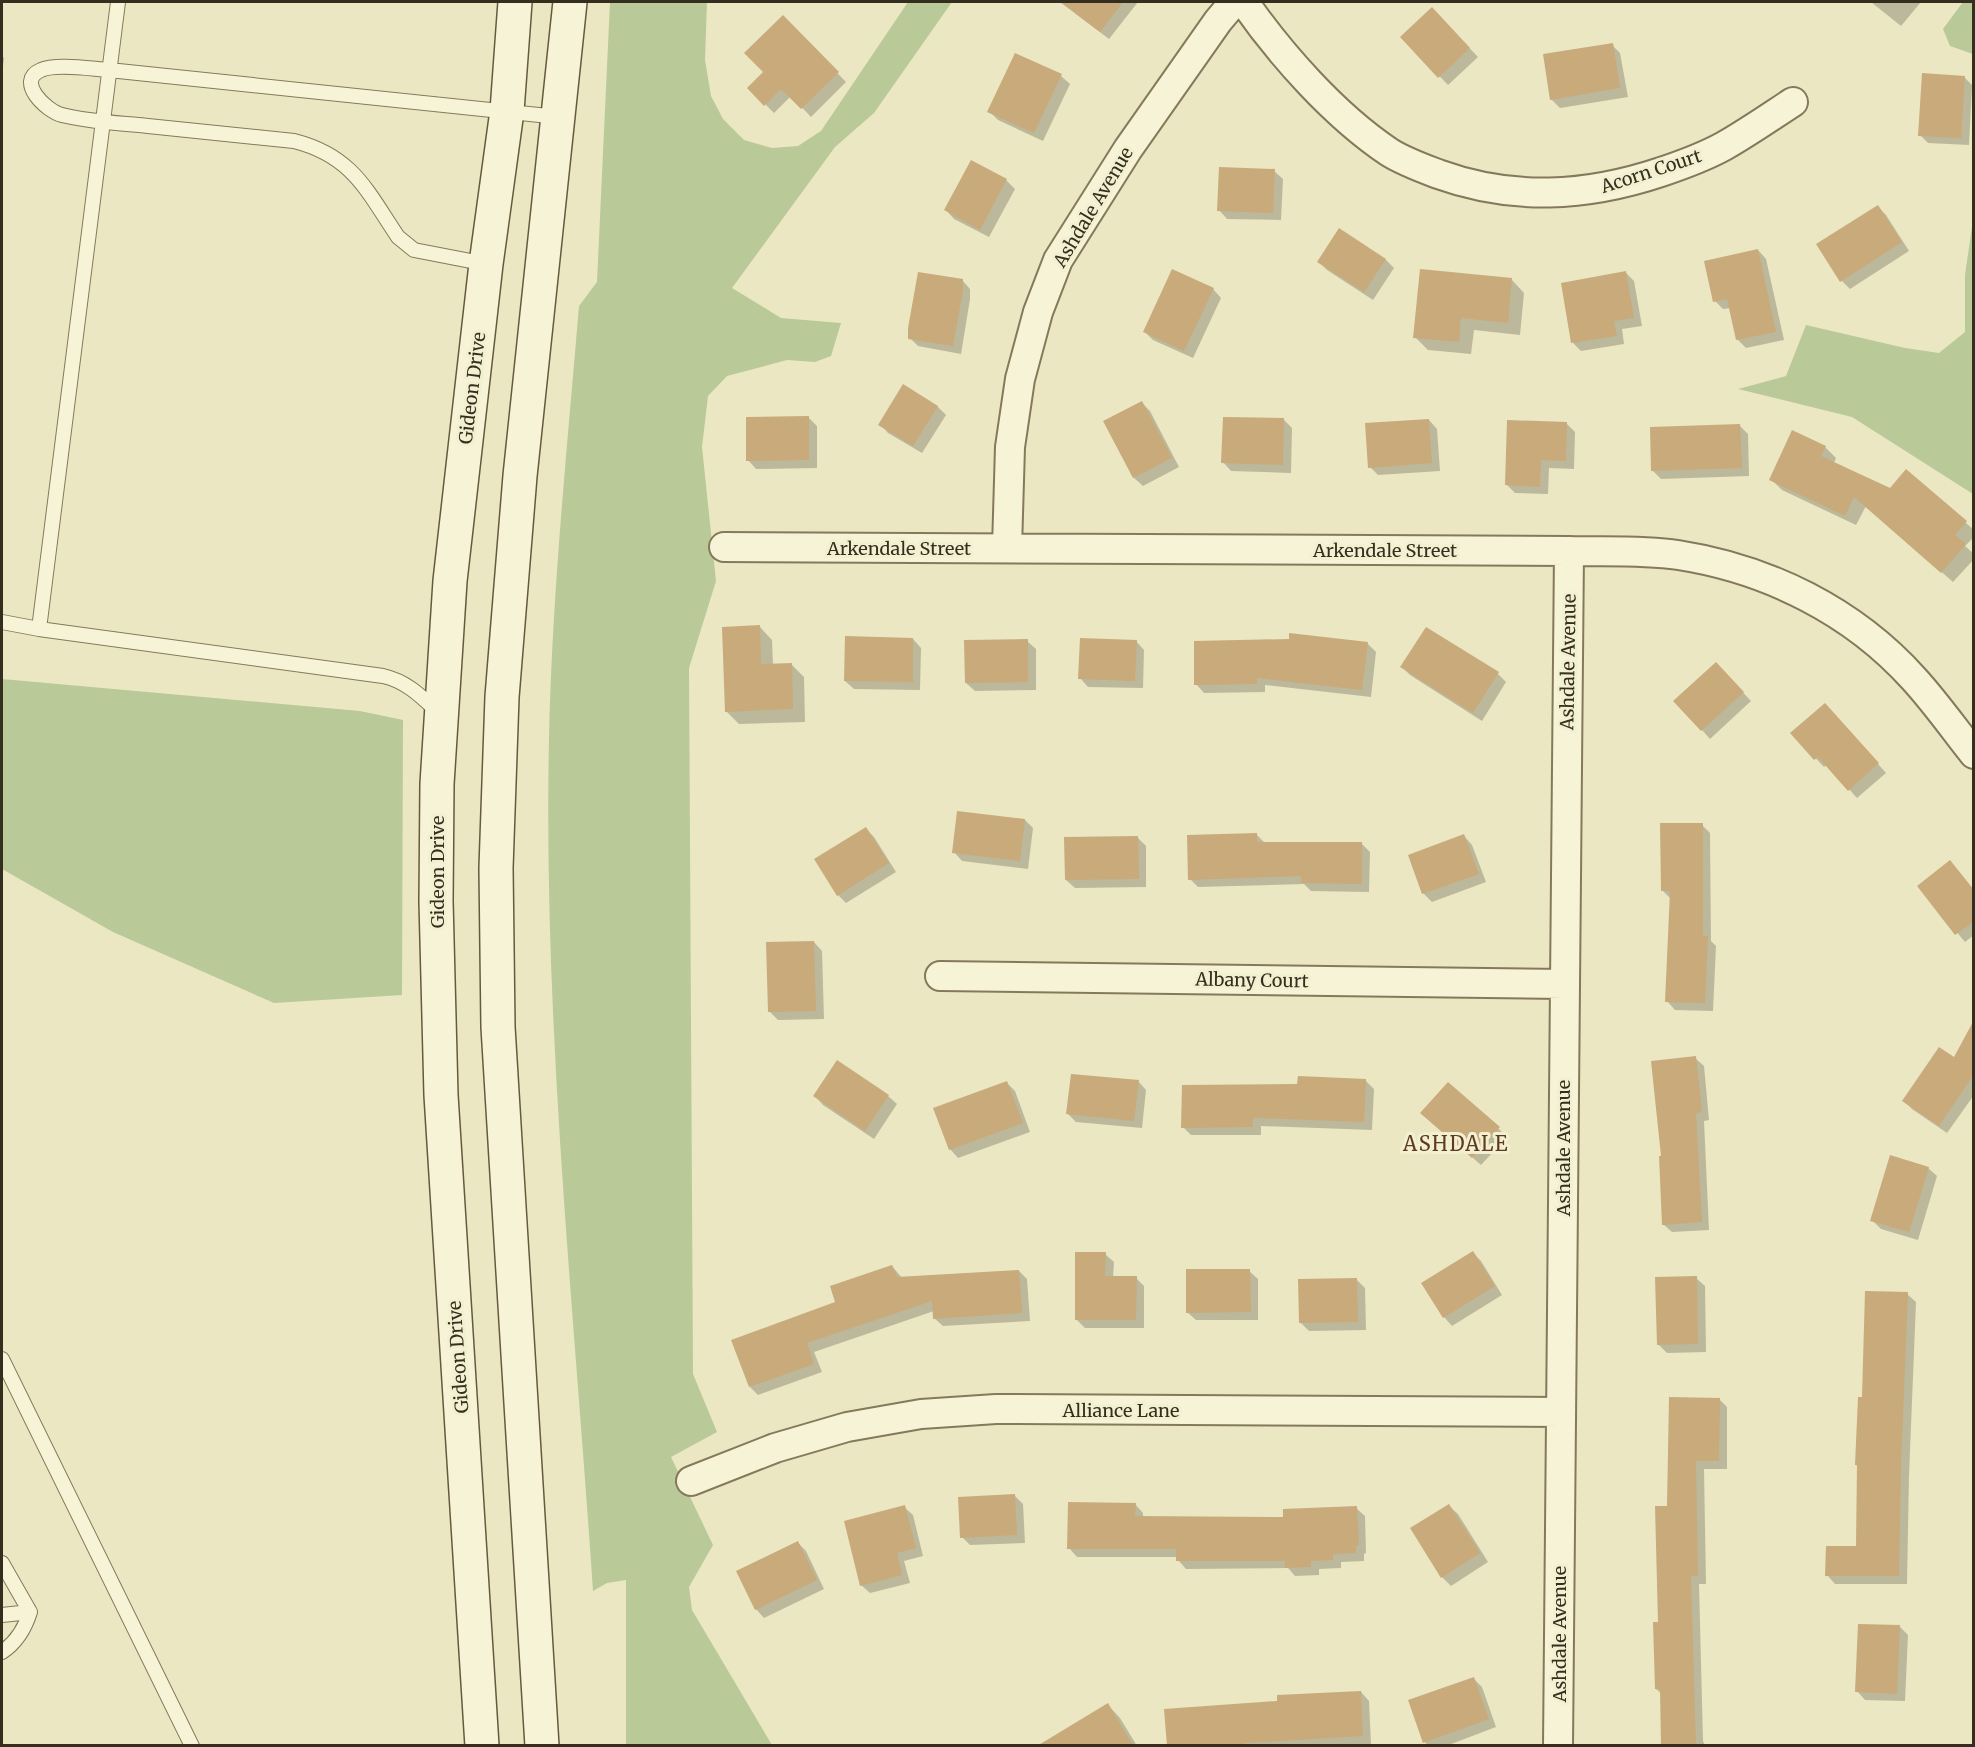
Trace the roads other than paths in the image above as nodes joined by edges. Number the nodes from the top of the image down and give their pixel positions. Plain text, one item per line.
1 (118, 2) edge
2 (515, 2) edge
3 (570, 2) edge
4 (1234, 2) edge
5 (1245, 2) edge
6 (109, 70) junction
7 (1793, 102) dead end
8 (507, 111) junction
9 (558, 117) junction
10 (103, 122) junction
11 (486, 264) junction
12 (724, 548) dead end
13 (1007, 548) junction
14 (1569, 551) junction
15 (2, 621) edge
16 (39, 629) junction
17 (441, 715) junction
18 (1974, 754) edge
19 (940, 976) dead end
20 (1564, 984) junction
21 (2, 1359) edge
22 (1561, 1412) junction
23 (692, 1481) dead end
24 (2, 1563) edge
25 (30, 1611) junction
26 (2, 1616) edge
27 (2, 1652) edge
28 (192, 1746) edge
29 (482, 1746) edge
30 (542, 1746) edge
31 (1558, 1746) edge

1 - 6 lane
2 - 8 main road, Gideon Drive
3 - 9 main road
4 - 13 street, Ashdale Avenue
5 - 7 street, Acorn Court
6 - 8 lane
6 - 10 lane
6 - 10 lane
8 - 9 lane
8 - 11 main road, Gideon Drive
9 - 30 main road
10 - 11 lane
10 - 16 lane
11 - 17 main road, Gideon Drive
12 - 13 street, Arkendale Street
13 - 14 street, Arkendale Street
14 - 18 street, Arkendale Street
14 - 20 street, Ashdale Avenue
15 - 16 lane
16 - 17 lane
17 - 29 main road, Gideon Drive
19 - 20 street, Albany Court
20 - 22 street, Ashdale Avenue
21 - 28 lane
22 - 23 street, Alliance Lane
22 - 31 street, Ashdale Avenue
24 - 25 lane
25 - 26 lane
25 - 27 lane

